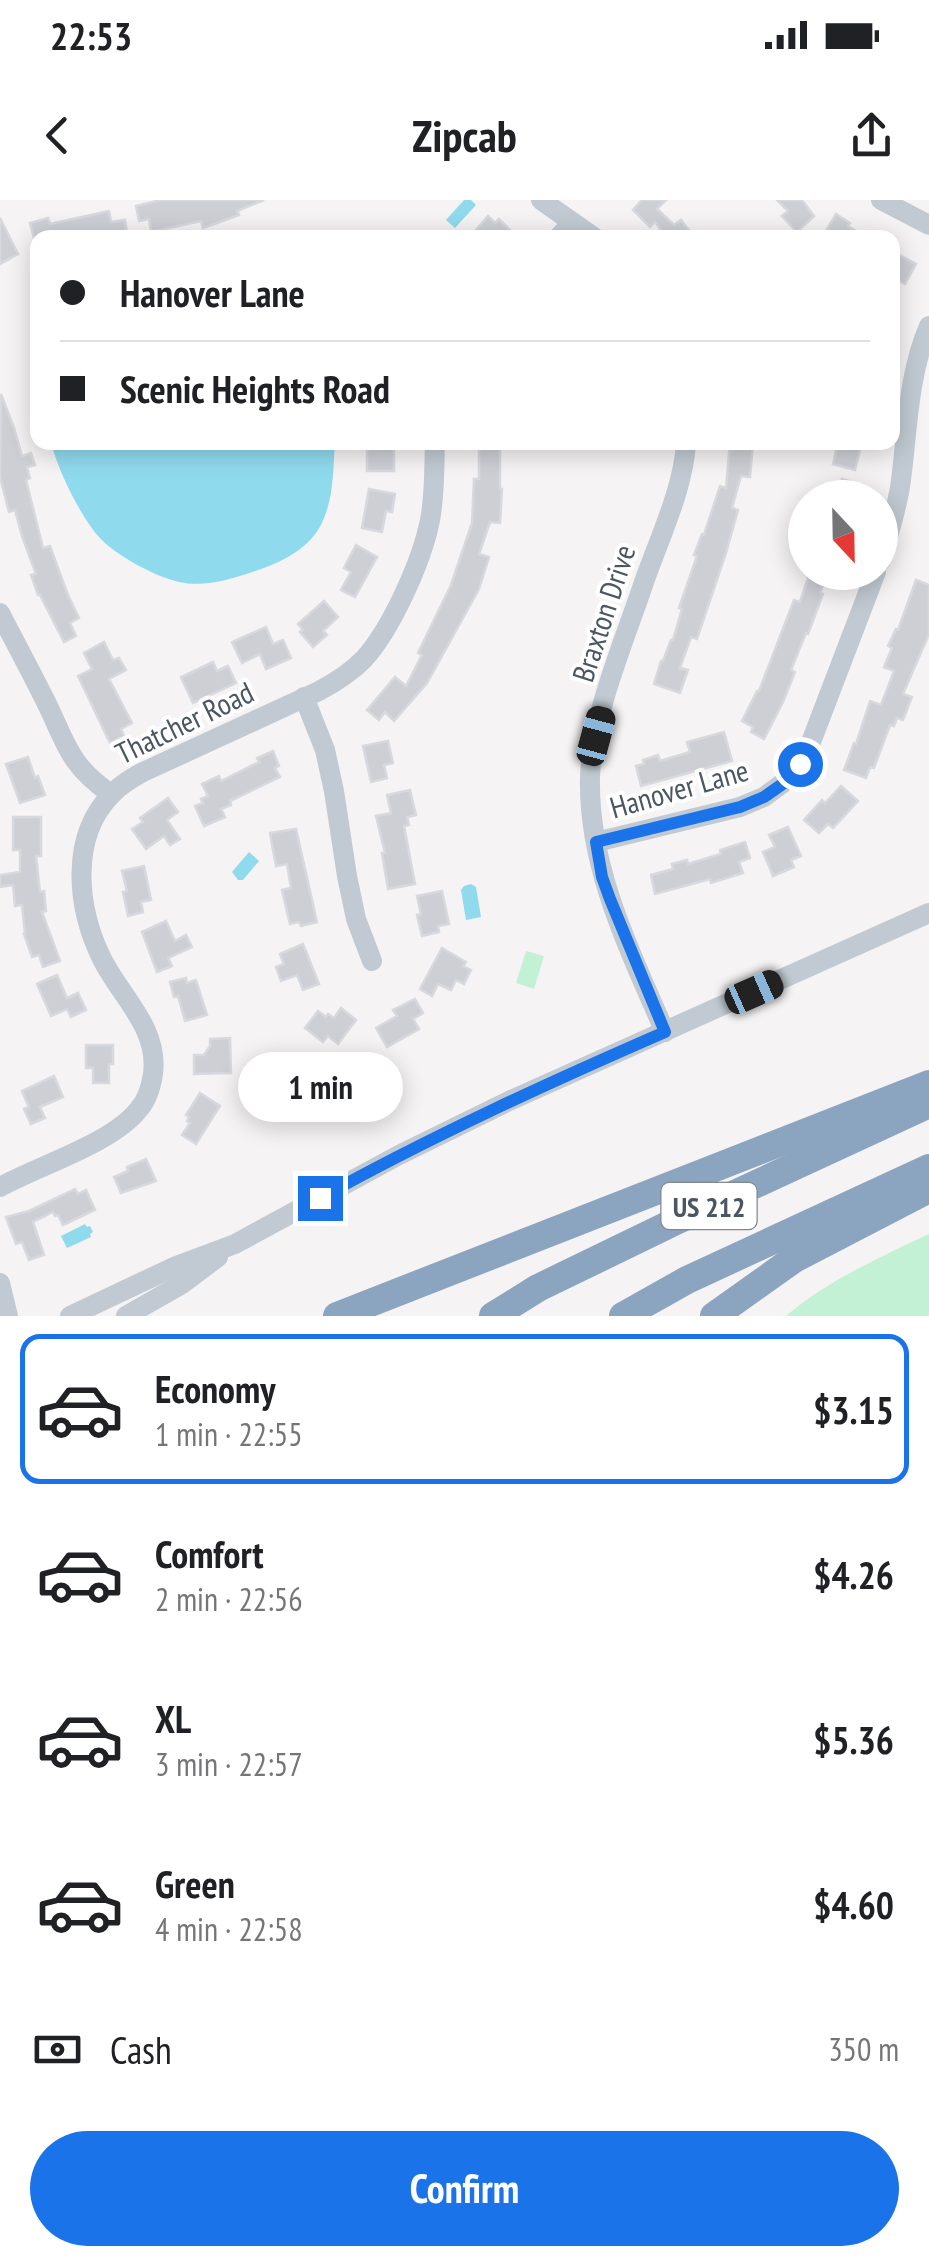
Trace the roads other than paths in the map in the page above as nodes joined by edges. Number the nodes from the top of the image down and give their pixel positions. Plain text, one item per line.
1 (541, 200) edge
2 (882, 200) edge
3 (929, 225) edge
4 (565, 230) edge
5 (929, 326) edge
6 (435, 450) edge
7 (684, 450) edge
8 (898, 498) edge
9 (869, 590) edge
10 (0, 613) edge
11 (6, 638) edge
12 (304, 697) junction
13 (111, 794) junction
14 (596, 842) junction
15 (929, 913) edge
16 (372, 961) dead end
17 (665, 1032) junction
18 (929, 1084) edge
19 (929, 1104) edge
20 (929, 1168) edge
21 (0, 1187) edge
22 (929, 1189) edge
23 (236, 1244) junction
24 (0, 1282) edge
25 (8, 1316) edge
26 (70, 1316) edge
27 (126, 1316) edge
28 (337, 1316) edge
29 (492, 1316) edge
30 (623, 1316) edge
31 (714, 1316) edge

1 - 4 street
2 - 3 street
5 - 8 street
6 - 12 street, Thatcher Road
7 - 14 street, Braxton Drive
9 - 14 street, Hanover Lane
10 - 11 street
11 - 13 street
12 - 13 street, Thatcher Road
12 - 16 street
13 - 21 street, Thatcher Road
14 - 17 street, Braxton Drive
15 - 17 street
17 - 23 street
18 - 28 highway
19 - 29 highway, US 212
20 - 30 highway, US 212
22 - 31 highway
23 - 26 street
23 - 27 street
24 - 25 street

